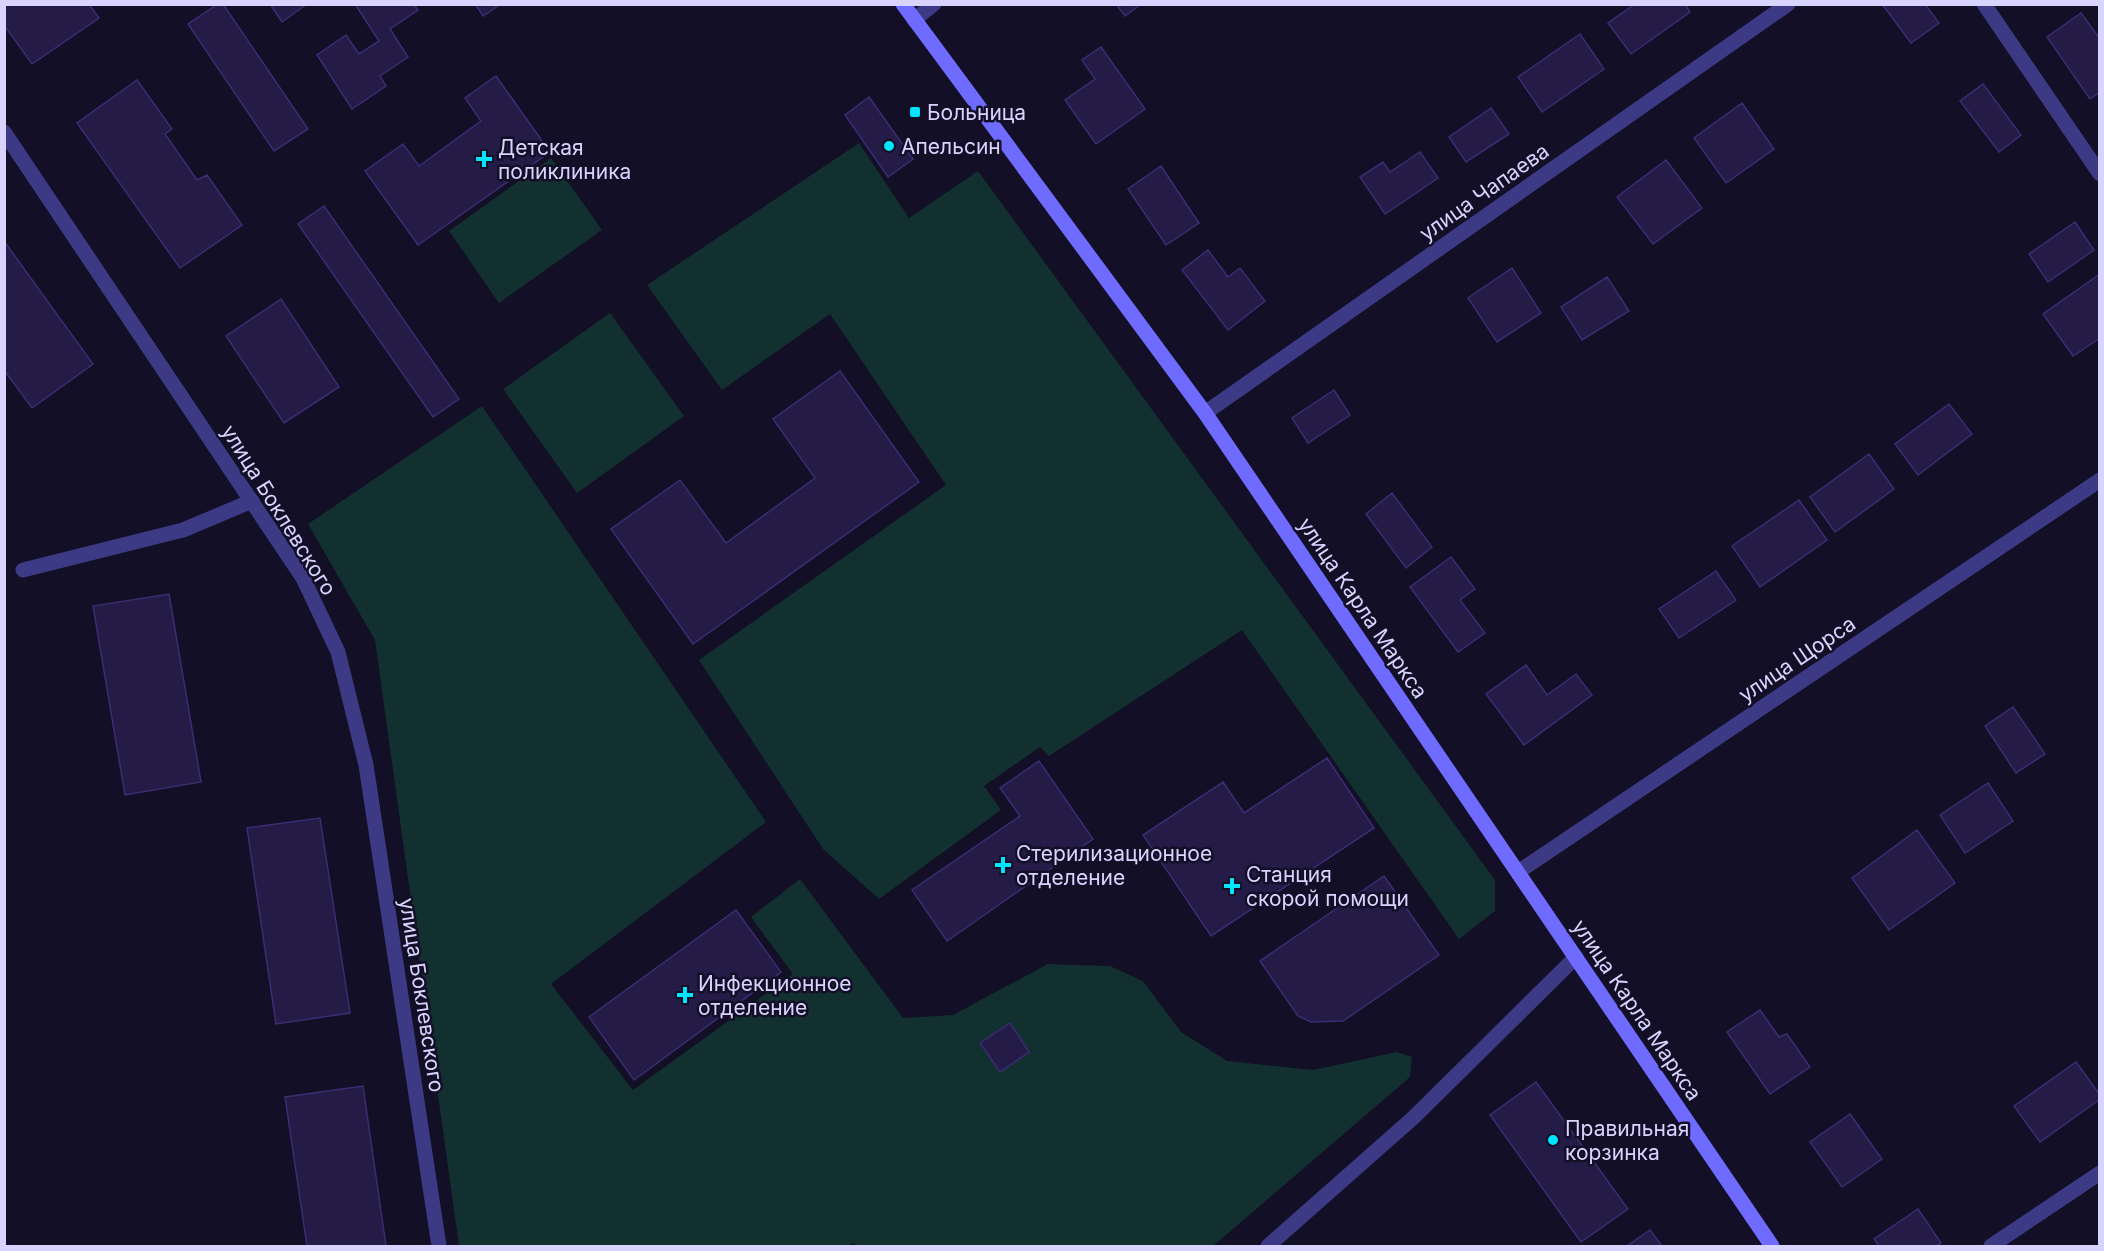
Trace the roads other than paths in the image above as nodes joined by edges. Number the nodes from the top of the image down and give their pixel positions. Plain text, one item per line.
1 (903, 4) edge
2 (934, 4) edge
3 (1788, 4) edge
4 (1984, 4) edge
5 (914, 20) junction
6 (4, 132) edge
7 (2100, 174) edge
8 (1205, 413) junction
9 (2100, 480) edge
10 (252, 501) junction
11 (23, 570) dead end
12 (1518, 872) junction
13 (1576, 957) junction
14 (2100, 1173) edge
15 (439, 1246) edge
16 (1268, 1246) edge
17 (1772, 1246) edge
18 (1991, 1246) edge

1 - 5 main road, улица Карла Маркса
2 - 5 street
3 - 8 street, улица Чапаева
4 - 7 street
5 - 8 main road, улица Карла Маркса
6 - 10 street, улица Боклевского
8 - 12 main road, улица Карла Маркса
9 - 12 street, улица Щорса
10 - 11 street
10 - 15 street, улица Боклевского
12 - 13 main road, улица Карла Маркса
13 - 16 street
13 - 17 main road, улица Карла Маркса
14 - 18 street

